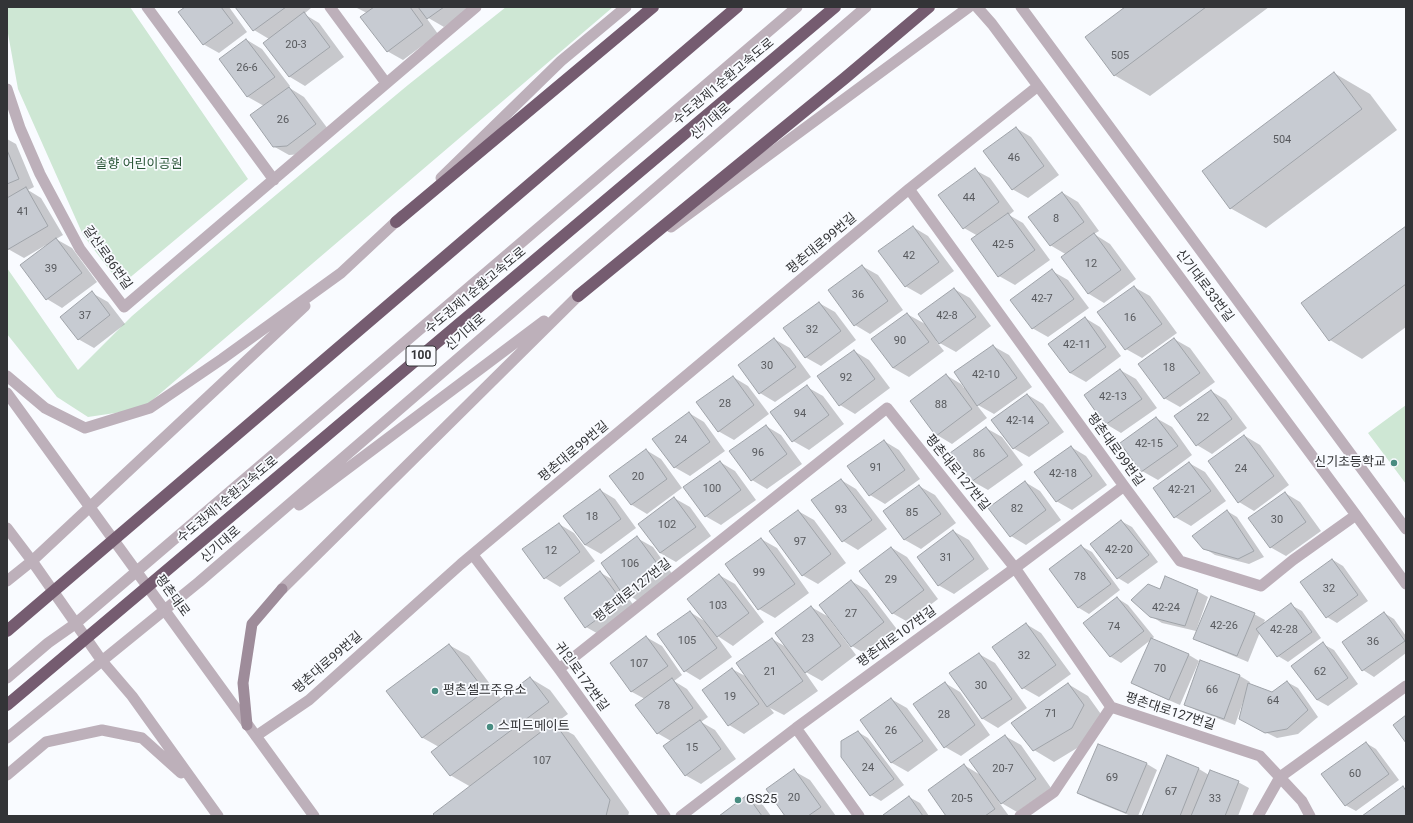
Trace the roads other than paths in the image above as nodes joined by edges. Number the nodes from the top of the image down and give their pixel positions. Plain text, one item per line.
1 (147, 7) edge
2 (330, 7) edge
3 (476, 7) edge
4 (626, 7) edge
5 (653, 7) edge
6 (737, 7) edge
7 (797, 7) edge
8 (835, 7) edge
9 (866, 7) edge
10 (929, 7) edge
11 (970, 7) edge
12 (977, 7) edge
13 (1021, 7) edge
14 (386, 83) junction
15 (1038, 86) junction
16 (7, 89) edge
17 (274, 180) junction
18 (909, 189) junction
19 (396, 222) junction
20 (341, 273) junction
21 (578, 296) junction
22 (7, 376) edge
23 (7, 393) edge
24 (1124, 486) junction
25 (90, 507) junction
26 (1356, 515) junction
27 (7, 528) edge
28 (1406, 528) edge
29 (473, 555) junction
30 (32, 561) junction
31 (218, 566) junction
32 (1015, 568) junction
33 (136, 570) junction
34 (7, 581) edge
35 (1406, 584) edge
36 (282, 590) joint
37 (165, 610) junction
38 (75, 624) junction
39 (7, 631) edge
40 (102, 661) junction
41 (558, 668) junction
42 (7, 678) edge
43 (1406, 686) edge
44 (7, 705) edge
45 (1111, 707) junction
46 (247, 726) junction
47 (796, 728) junction
48 (256, 736) junction
49 (7, 738) edge
50 (7, 775) edge
51 (1280, 777) junction
52 (196, 787) junction
53 (218, 816) edge
54 (314, 816) edge
55 (665, 816) edge
56 (681, 816) edge
57 (859, 816) edge
58 (1020, 816) edge
59 (1258, 816) edge
60 (1310, 816) edge

1 - 17 street
2 - 14 street
3 - 14 street, 갈산로86번길
4 - 19 street
5 - 19 highway
6 - 39 highway, bridge
7 - 33 street
8 - 44 highway, 수도권제1순환고속도로 / 100, bridge
9 - 31 street, 신기대로
10 - 21 highway
11 - 21 street
12 - 15 street, 신기대로33번길
13 - 28 street
14 - 17 street, 갈산로86번길
15 - 18 street, 평촌대로99번길
15 - 26 street, 신기대로33번길
16 - 17 street, 갈산로86번길
18 - 24 street, 평촌대로99번길
18 - 29 street, 평촌대로99번길
19 - 20 street
20 - 22 street
20 - 25 street
21 - 31 street
21 - 36 street
23 - 25 street, 평촌대로
24 - 26 street, 평촌대로99번길
24 - 32 street, 평촌대로107번길
25 - 30 street
25 - 33 street, 평촌대로
26 - 35 street, 신기대로33번길
27 - 30 street
29 - 41 street, 귀인로172번길
29 - 48 street, 평촌대로99번길
30 - 34 street
30 - 38 street
31 - 37 street, 신기대로
32 - 41 street, 평촌대로127번길
32 - 45 street, 평촌대로127번길
32 - 47 street, 평촌대로107번길
33 - 37 street, 평촌대로
33 - 38 street
36 - 46 main road
37 - 40 street, 신기대로
37 - 46 street, 평촌대로
38 - 40 street
38 - 42 street
40 - 49 street, 신기대로
40 - 52 street
41 - 55 street, 귀인로172번길
43 - 51 street
45 - 51 street, 평촌대로127번길
45 - 58 street
46 - 48 street, 평촌대로
47 - 56 street, 평촌대로107번길
47 - 57 street
48 - 54 street, 평촌대로
50 - 52 street
51 - 59 street
51 - 60 street, 평촌대로127번길
52 - 53 street

